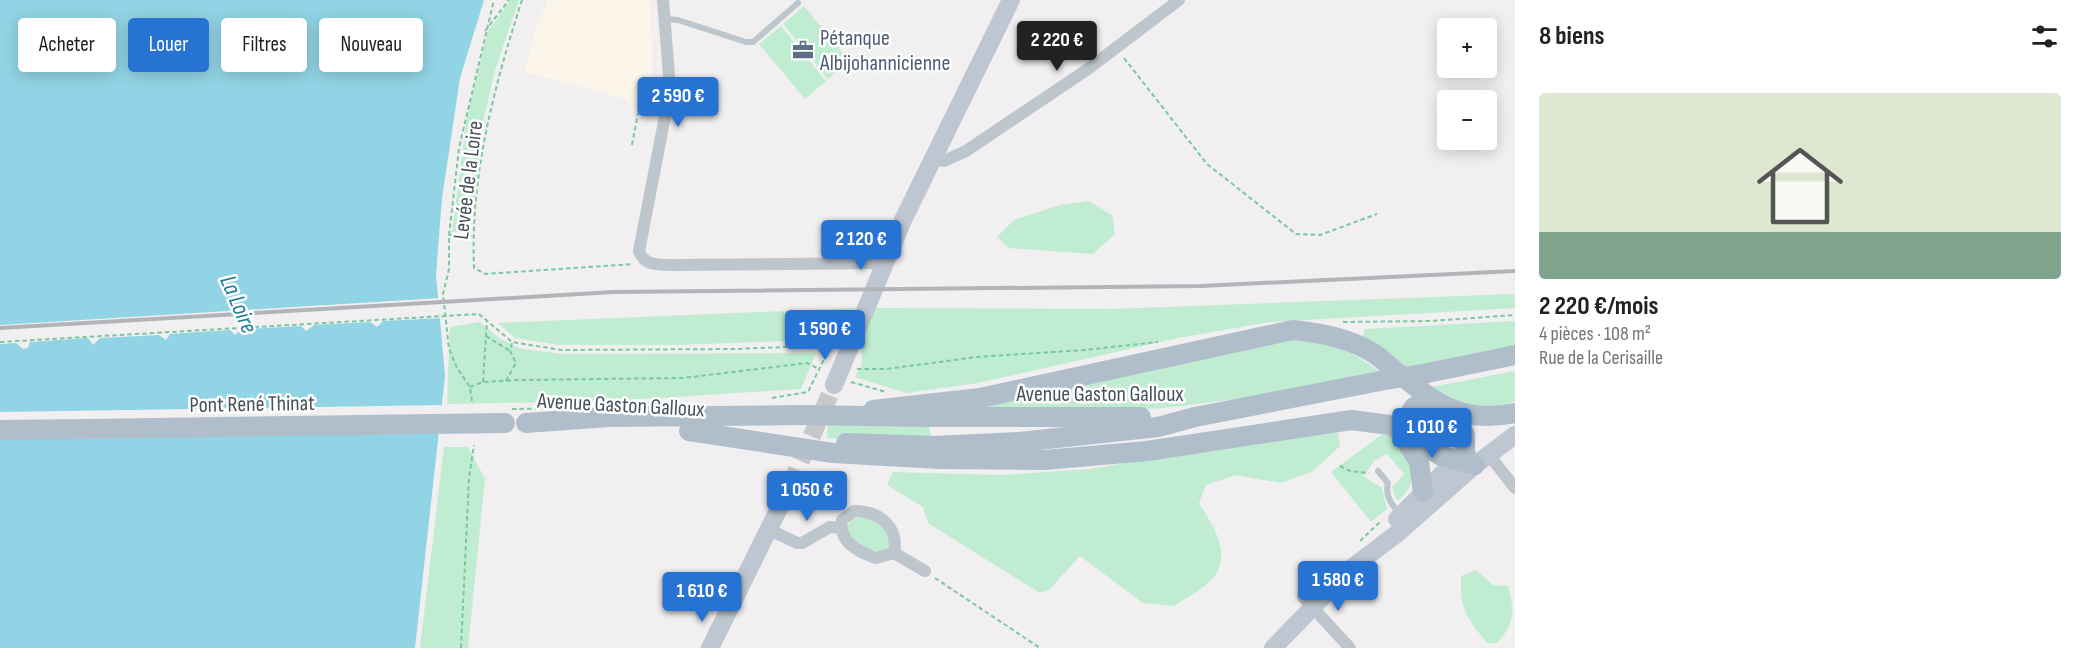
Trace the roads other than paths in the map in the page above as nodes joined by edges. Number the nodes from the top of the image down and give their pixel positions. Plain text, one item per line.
1 (663, 0) edge
2 (1011, 0) edge
3 (1179, 0) edge
4 (798, 3) dead end
5 (664, 19) junction
6 (932, 158) junction
7 (884, 263) junction
8 (1515, 355) edge
9 (841, 383) tunnel mouth
10 (1430, 399) junction
11 (1449, 411) junction
12 (1515, 413) edge
13 (803, 415) junction
14 (1195, 417) junction
15 (526, 423) junction
16 (1515, 424) edge
17 (0, 430) edge
18 (1398, 430) junction
19 (1515, 435) edge
20 (937, 453) junction
21 (1470, 461) junction
22 (1377, 471) road end
23 (790, 486) tunnel mouth
24 (1515, 488) edge
25 (1423, 492) junction
26 (1398, 512) junction
27 (841, 528) junction
28 (768, 529) junction
29 (894, 553) junction
30 (1349, 570) junction
31 (925, 571) road end
32 (1308, 603) junction
33 (710, 648) edge
34 (1273, 648) edge
35 (1350, 648) edge

1 - 5 street
2 - 6 street
3 - 6 street
4 - 5 lane
5 - 7 street
6 - 7 street
7 - 9 street
8 - 14 main road, Avenue Gaston Galloux, bridge
10 - 11 main road
10 - 13 main road, bridge
10 - 18 main road
11 - 12 main road
11 - 21 main road
13 - 14 main road, Avenue Gaston Galloux, bridge
13 - 15 main road, Avenue Gaston Galloux
14 - 20 main road, Avenue Gaston Galloux
15 - 17 main road, Pont René Thinat, bridge
15 - 20 main road, Avenue Gaston Galloux, bridge
16 - 21 street
18 - 20 main road
18 - 21 main road
18 - 25 main road
19 - 21 street
21 - 24 street
21 - 25 street
21 - 30 street
22 - 26 lane
23 - 28 street
25 - 26 street
26 - 30 street
27 - 28 street
27 - 29 street
27 - 29 street
28 - 33 street
29 - 31 street
30 - 32 street
32 - 34 street
32 - 35 street

